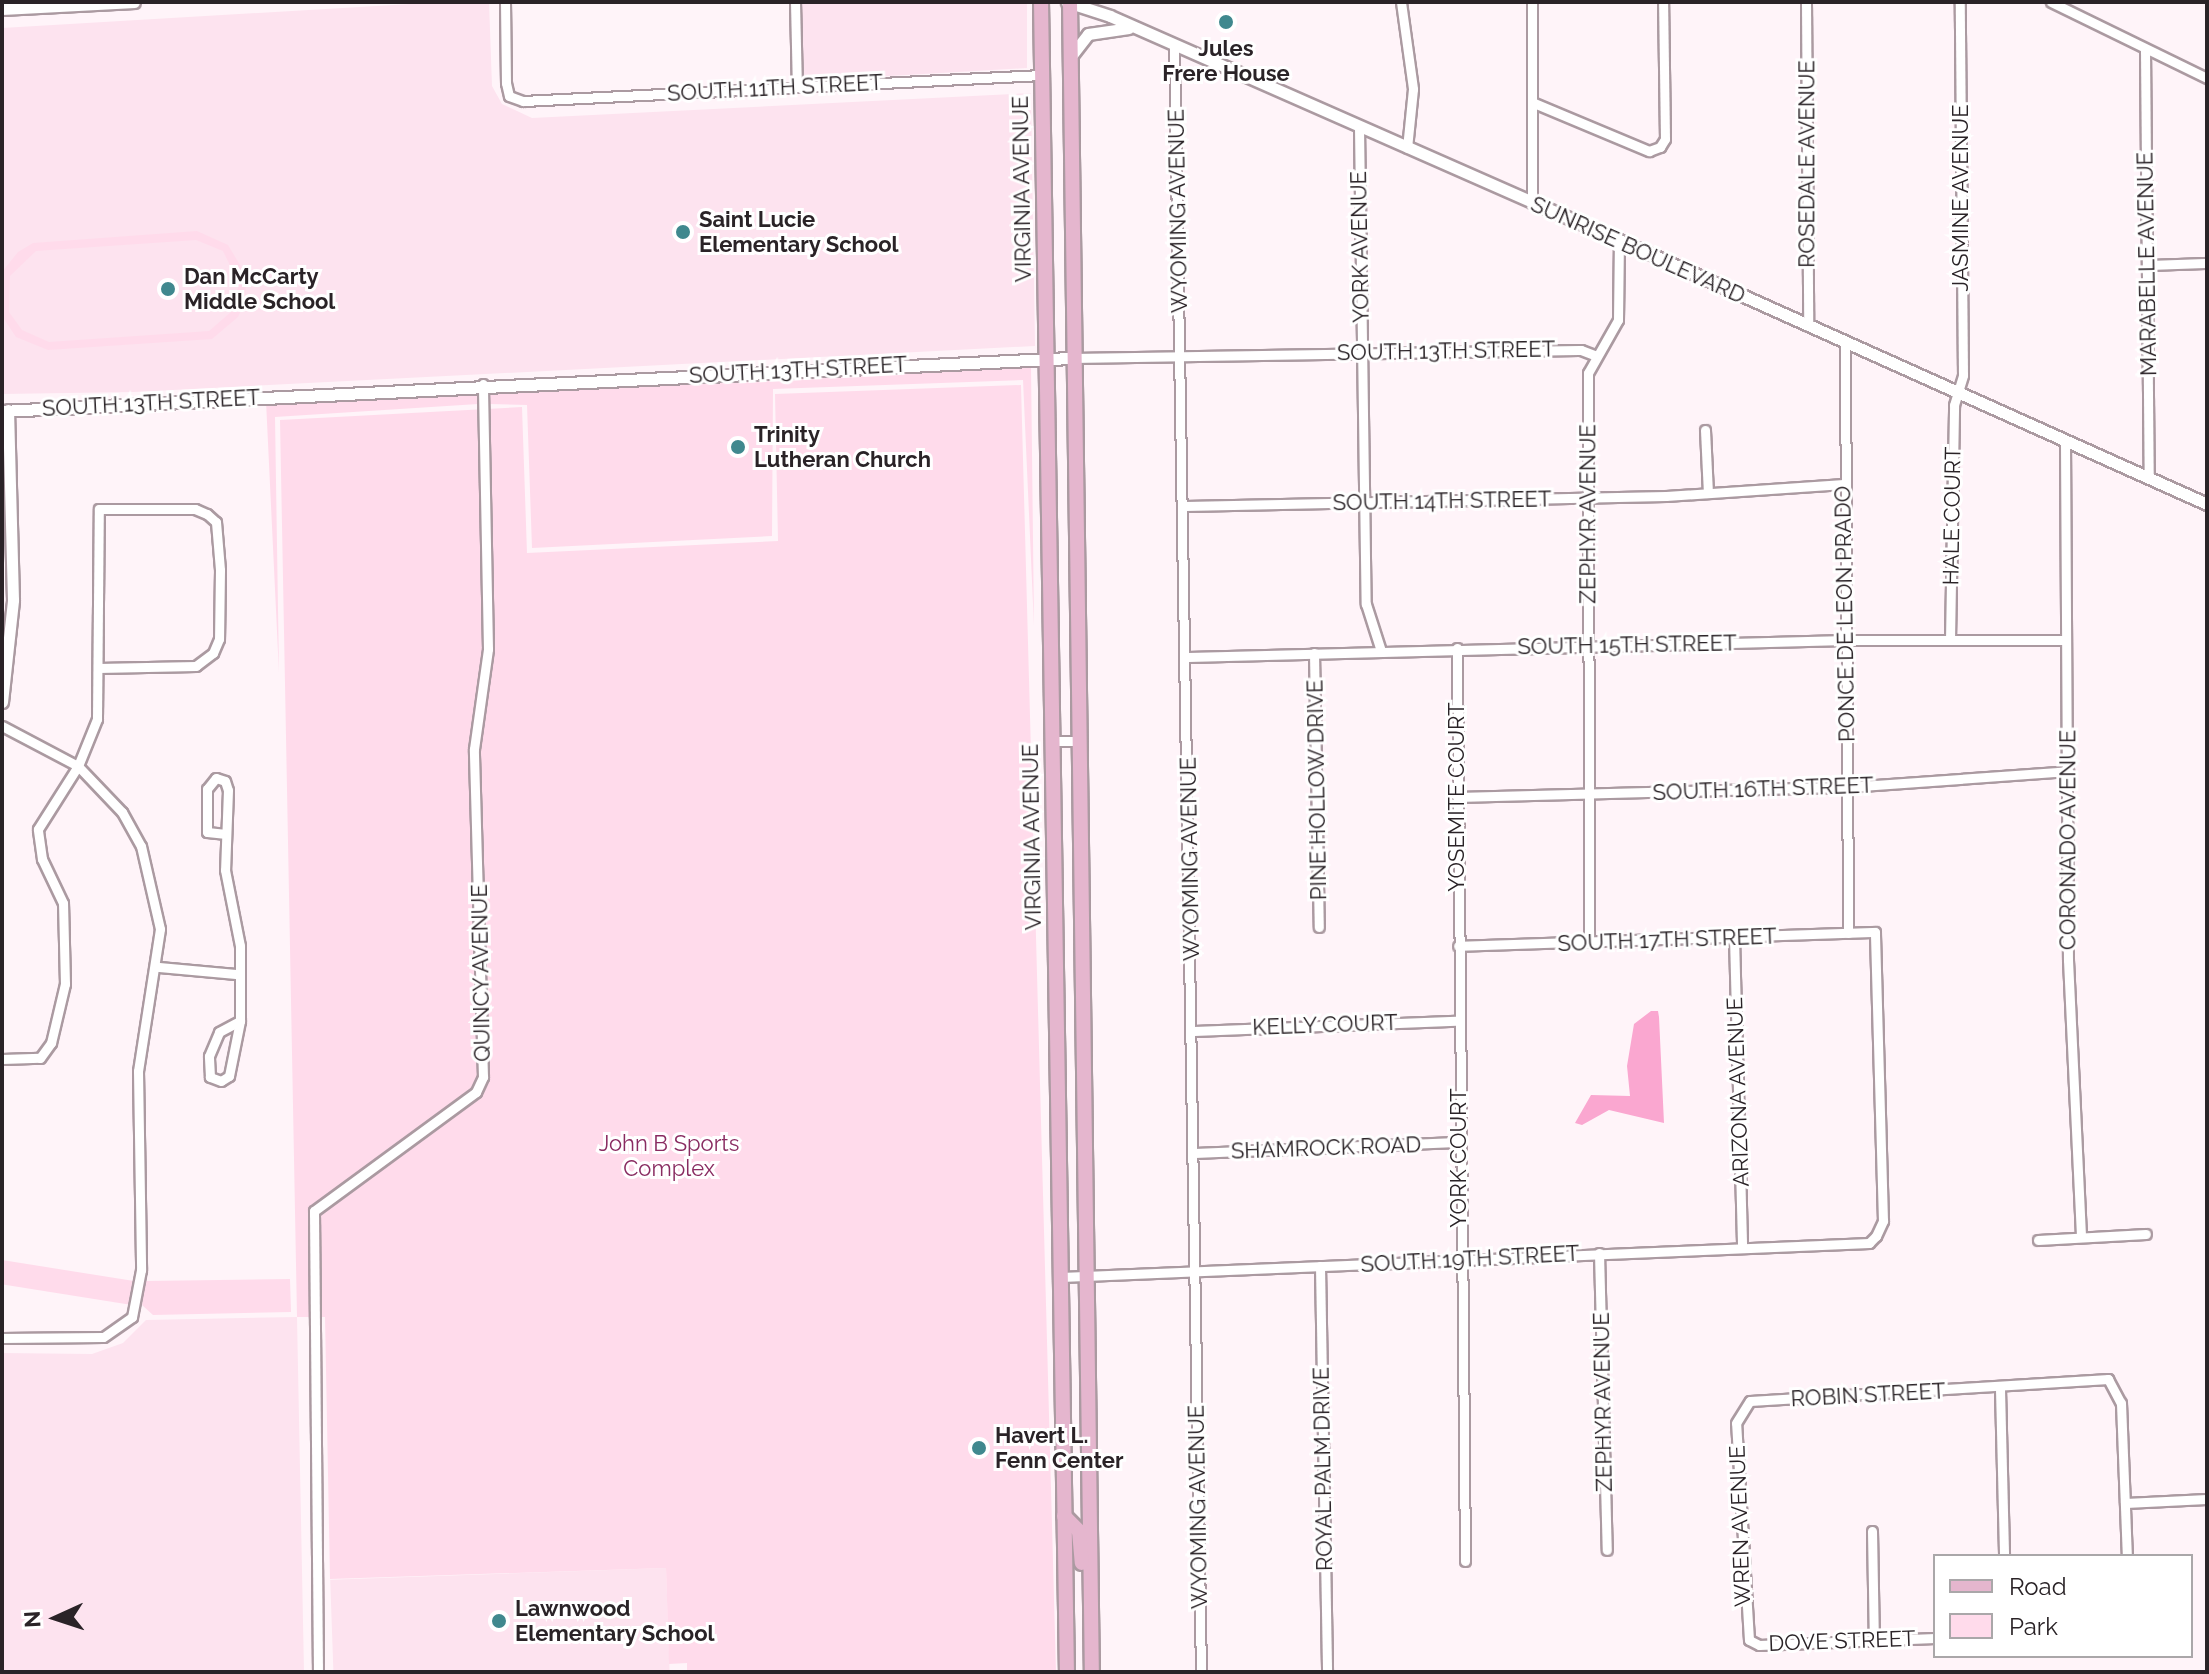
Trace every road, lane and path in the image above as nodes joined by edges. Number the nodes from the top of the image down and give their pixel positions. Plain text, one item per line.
1 (134, 2) edge
2 (505, 2) edge
3 (795, 2) edge
4 (1041, 2) edge
5 (1069, 2) edge
6 (1401, 2) edge
7 (1532, 2) edge
8 (1663, 2) edge
9 (1806, 2) edge
10 (1960, 2) edge
11 (2051, 2) edge
12 (71, 4) edge
13 (2062, 4) edge
14 (2, 9) edge
15 (1134, 28) junction
16 (1174, 46) junction
17 (2145, 50) junction
18 (1071, 57) junction
19 (1042, 75) junction
20 (2207, 78) edge
21 (797, 87) junction
22 (1534, 103) junction
23 (1359, 127) junction
24 (1407, 148) junction
25 (1532, 203) junction
26 (1619, 240) junction
27 (2207, 263) edge
28 (2147, 265) junction
29 (1808, 326) junction
30 (1845, 343) junction
31 (1362, 352) junction
32 (1594, 355) junction
33 (1181, 356) junction
34 (1072, 358) junction
35 (1047, 359) junction
36 (483, 384) junction
37 (1956, 393) junction
38 (5, 410) edge
39 (1705, 430) dead end
40 (2065, 443) junction
41 (2149, 478) junction
42 (1844, 484) junction
43 (1708, 493) junction
44 (6, 494) edge
45 (1588, 498) junction
46 (1365, 502) junction
47 (2207, 504) edge
48 (1185, 506) junction
49 (8, 600) edge
50 (1846, 640) junction
51 (1950, 640) junction
52 (2066, 640) junction
53 (1588, 646) junction
54 (1457, 648) junction
55 (1381, 651) junction
56 (1314, 653) junction
57 (1188, 657) junction
58 (98, 668) junction
59 (2, 702) edge
60 (2, 726) edge
61 (1053, 741) junction
62 (1079, 741) junction
63 (78, 766) junction
64 (2068, 771) junction
65 (1847, 787) junction
66 (1588, 794) junction
67 (1457, 797) junction
68 (226, 834) junction
69 (1319, 927) dead end
70 (1848, 933) junction
71 (1734, 937) junction
72 (1589, 942) junction
73 (1458, 946) junction
74 (158, 967) junction
75 (237, 974) junction
76 (240, 1021) junction
77 (1458, 1021) junction
78 (1192, 1031) junction
79 (2, 1059) edge
80 (1458, 1142) junction
81 (1193, 1153) junction
82 (2146, 1234) dead end
83 (1876, 1236) joint
84 (2081, 1237) junction
85 (2038, 1240) dead end
86 (1742, 1247) junction
87 (1599, 1253) junction
88 (1460, 1260) junction
89 (1320, 1266) junction
90 (1194, 1270) junction
91 (1087, 1274) junction
92 (1061, 1277) junction
93 (2, 1338) edge
94 (2000, 1389) junction
95 (1740, 1411) joint
96 (2207, 1499) edge
97 (2125, 1503) junction
98 (1064, 1516) junction
99 (1872, 1531) dead end
100 (1607, 1550) dead end
101 (2004, 1554) edge
102 (2127, 1554) edge
103 (1465, 1561) dead end
104 (1933, 1638) edge
105 (1749, 1640) joint
106 (1874, 1641) junction
107 (1092, 1670) edge
108 (318, 1672) edge
109 (1067, 1672) edge
110 (1201, 1672) edge
111 (1327, 1672) edge

1 - 12 street
2 - 21 street, SOUTH 11TH STREET
3 - 21 street
4 - 19 main road, VIRGINIA AVENUE
5 - 15 street, SUNRISE BOULEVARD
5 - 18 main road
6 - 24 street
7 - 22 street
8 - 22 street
9 - 29 street, ROSEDALE AVENUE
10 - 37 street, JASMINE AVENUE
11 - 13 street
12 - 14 street
13 - 17 street
15 - 16 street, SUNRISE BOULEVARD
15 - 18 street
16 - 23 street, SUNRISE BOULEVARD
16 - 33 street, WYOMING AVENUE
17 - 20 street
17 - 28 street, MARABELLE AVENUE
18 - 34 main road
19 - 21 street, SOUTH 11TH STREET
19 - 35 main road, VIRGINIA AVENUE
22 - 25 street
23 - 24 street, SUNRISE BOULEVARD
23 - 31 street, YORK AVENUE
24 - 25 street, SUNRISE BOULEVARD
25 - 26 street, SUNRISE BOULEVARD
26 - 29 street, SUNRISE BOULEVARD
26 - 32 street, ZEPHYR AVENUE
27 - 28 street
28 - 41 street, MARABELLE AVENUE
29 - 30 street, SUNRISE BOULEVARD
30 - 37 street, SUNRISE BOULEVARD
30 - 42 street, PONCE DE LEON PRADO
31 - 32 street, SOUTH 13TH STREET
31 - 33 street, SOUTH 13TH STREET
31 - 46 street, YORK AVENUE
32 - 45 street, ZEPHYR AVENUE
33 - 34 street, SOUTH 13TH STREET
33 - 48 street, WYOMING AVENUE
34 - 35 street, SOUTH 13TH STREET
34 - 62 main road
35 - 36 street, SOUTH 13TH STREET
35 - 61 main road, VIRGINIA AVENUE
36 - 38 street, SOUTH 13TH STREET
36 - 108 street, QUINCY AVENUE
37 - 40 street, SUNRISE BOULEVARD
37 - 51 street, HALE COURT
38 - 44 street
39 - 43 street
40 - 41 street, SUNRISE BOULEVARD
40 - 52 street, CORONADO AVENUE
41 - 47 street, SUNRISE BOULEVARD
42 - 43 street, SOUTH 14TH STREET
42 - 50 street, PONCE DE LEON PRADO
43 - 45 street, SOUTH 14TH STREET
44 - 49 street
45 - 46 street, SOUTH 14TH STREET
45 - 53 street, ZEPHYR AVENUE
46 - 48 street, SOUTH 14TH STREET
46 - 55 street, YORK AVENUE
48 - 57 street, WYOMING AVENUE
49 - 59 street
50 - 51 street, SOUTH 15TH STREET
50 - 53 street, SOUTH 15TH STREET
50 - 65 street, PONCE DE LEON PRADO
51 - 52 street, SOUTH 15TH STREET
52 - 64 street, CORONADO AVENUE
53 - 54 street, SOUTH 15TH STREET
53 - 66 street, ZEPHYR AVENUE
54 - 55 street, SOUTH 15TH STREET
54 - 67 street, YOSEMITE COURT
55 - 56 street, SOUTH 15TH STREET
56 - 57 street, SOUTH 15TH STREET
56 - 69 street, PINE HOLLOW DRIVE
57 - 78 street, WYOMING AVENUE
58 - 58 street
58 - 63 street
60 - 63 street
61 - 62 street
61 - 92 main road, VIRGINIA AVENUE
62 - 91 main road
63 - 74 street
63 - 79 street
64 - 65 street, SOUTH 16TH STREET
64 - 84 street, CORONADO AVENUE
65 - 66 street, SOUTH 16TH STREET
65 - 70 street, PONCE DE LEON PRADO
66 - 67 street, SOUTH 16TH STREET
66 - 72 street, ZEPHYR AVENUE
67 - 73 street, YOSEMITE COURT
68 - 68 street
68 - 75 street
70 - 71 street, SOUTH 17TH STREET
70 - 83 street, SOUTH 17TH STREET
71 - 72 street, SOUTH 17TH STREET
71 - 86 street, ARIZONA AVENUE
72 - 73 street, SOUTH 17TH STREET
73 - 77 street, YORK COURT
74 - 75 street
74 - 93 street
75 - 76 street
76 - 76 street
77 - 78 street, KELLY COURT
77 - 80 street, YORK COURT
78 - 81 street, WYOMING AVENUE
80 - 81 street, SHAMROCK ROAD
80 - 88 street, YORK COURT
81 - 90 street, WYOMING AVENUE
82 - 84 street
83 - 86 street, SOUTH 19TH STREET
84 - 85 street
86 - 87 street, SOUTH 19TH STREET
87 - 88 street, SOUTH 19TH STREET
87 - 100 street, ZEPHYR AVENUE
88 - 89 street, SOUTH 19TH STREET
88 - 103 street, YORK COURT
89 - 90 street, SOUTH 19TH STREET
89 - 111 street, ROYAL PALM DRIVE
90 - 91 street, SOUTH 19TH STREET
90 - 110 street, WYOMING AVENUE
91 - 92 street, SOUTH 19TH STREET
91 - 107 main road
92 - 98 main road, VIRGINIA AVENUE
94 - 95 street, ROBIN STREET
94 - 97 street, ROBIN STREET
94 - 101 street
95 - 105 street, WREN AVENUE
96 - 97 street
97 - 102 street
98 - 107 main road
98 - 109 main road, VIRGINIA AVENUE
99 - 106 street
104 - 106 street, DOVE STREET
105 - 106 street, DOVE STREET

